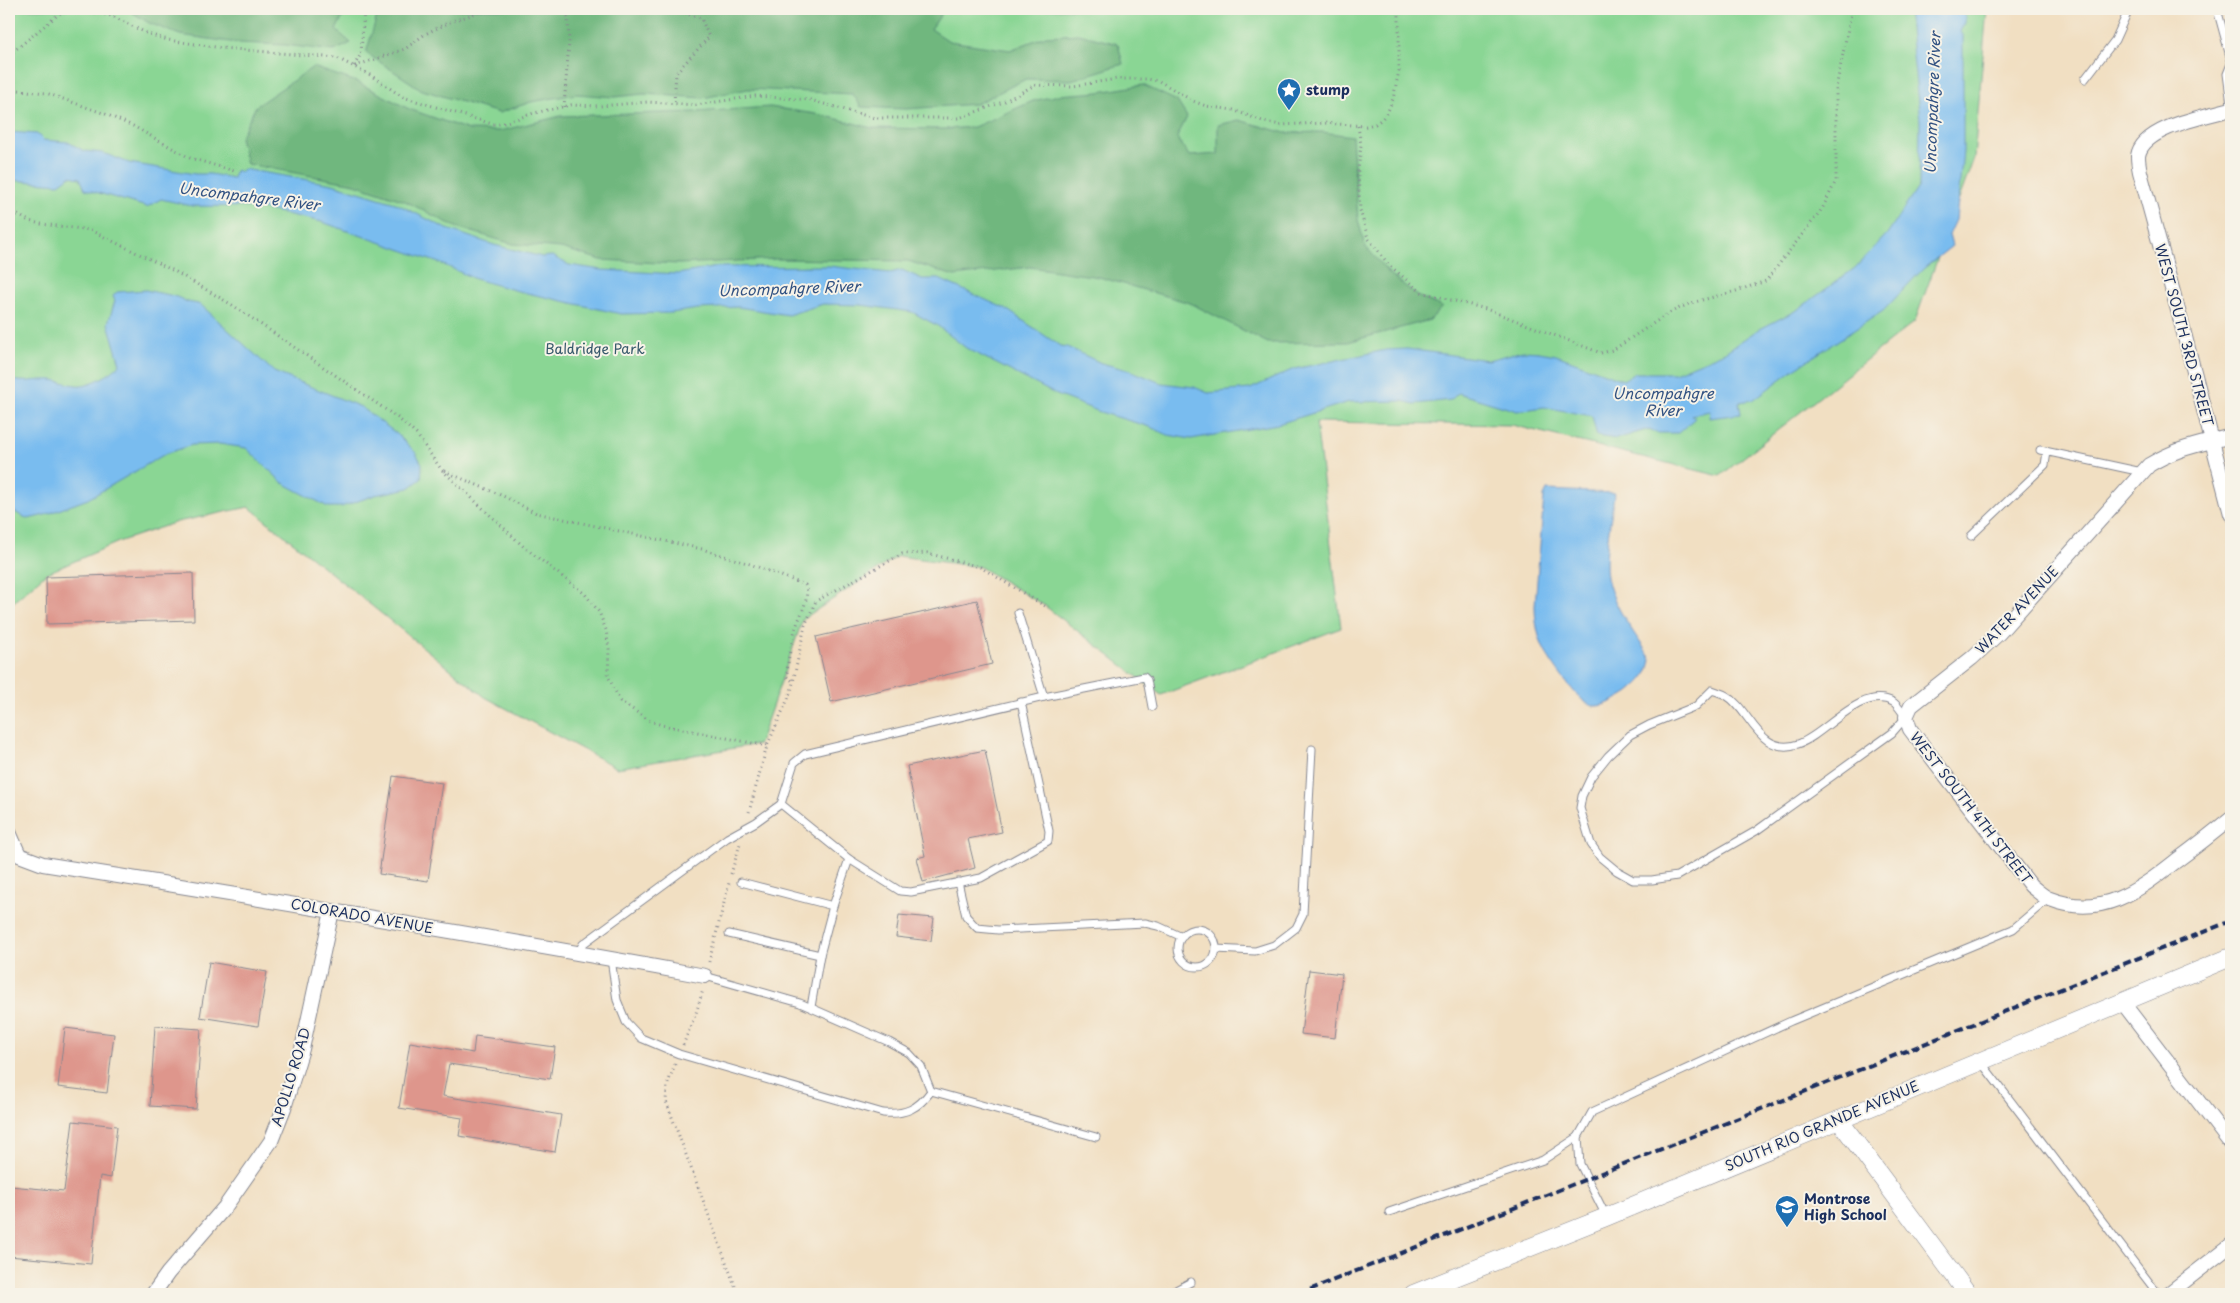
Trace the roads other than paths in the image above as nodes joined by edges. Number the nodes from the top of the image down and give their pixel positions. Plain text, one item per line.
1 (2129, 9) edge
2 (2217, 9) edge
3 (2231, 60) edge
4 (2231, 64) edge
5 (2085, 79) dead end
6 (2231, 104) edge
7 (2231, 109) edge
8 (2231, 436) edge
9 (2212, 441) junction
10 (2143, 472) junction
11 (2231, 514) edge
12 (1971, 536) dead end
13 (1018, 612) dead end
14 (1044, 697) junction
15 (1021, 702) junction
16 (1152, 707) dead end
17 (1906, 717) junction
18 (1312, 749) dead end
19 (782, 804) junction
20 (2231, 818) edge
21 (9, 832) edge
22 (849, 859) junction
23 (741, 882) dead end
24 (958, 882) junction
25 (2048, 899) junction
26 (833, 906) junction
27 (332, 911) junction
28 (729, 934) dead end
29 (1182, 937) junction
30 (1216, 949) junction
31 (578, 954) junction
32 (820, 955) junction
33 (2231, 957) edge
34 (611, 959) junction
35 (705, 976) joint
36 (2123, 1003) junction
37 (811, 1007) junction
38 (1980, 1060) junction
39 (931, 1091) junction
40 (1839, 1120) junction
41 (1096, 1137) dead end
42 (1578, 1137) junction
43 (2231, 1144) edge
44 (1389, 1212) dead end
45 (1606, 1217) junction
46 (2231, 1245) edge
47 (1191, 1282) dead end
48 (153, 1294) edge
49 (1168, 1294) edge
50 (1413, 1294) edge
51 (1968, 1294) edge
52 (2158, 1294) edge
53 (2168, 1294) edge

1 - 5 lane
2 - 3 lane
4 - 6 lane
7 - 9 street, WEST SOUTH 3RD STREET
8 - 9 street, WATER AVENUE
9 - 10 street, WATER AVENUE
9 - 11 street, WEST SOUTH 3RD STREET
10 - 12 lane
10 - 17 street, WATER AVENUE
13 - 14 lane
14 - 15 lane
14 - 16 lane
15 - 19 lane
15 - 24 lane
17 - 17 lane, WATER AVENUE
17 - 25 street, WEST SOUTH 4TH STREET
18 - 30 lane
19 - 22 lane
19 - 31 lane
20 - 25 street, WEST SOUTH 4TH STREET
21 - 27 street, COLORADO AVENUE
22 - 24 lane
22 - 26 lane
23 - 26 lane
24 - 29 lane
25 - 42 lane
26 - 32 lane
27 - 31 street, COLORADO AVENUE
27 - 48 street, APOLLO ROAD
28 - 32 lane
29 - 30 lane
29 - 30 lane
31 - 34 street, COLORADO AVENUE
32 - 37 lane
33 - 36 street, SOUTH RIO GRANDE AVENUE
34 - 35 street, COLORADO AVENUE
34 - 39 lane
35 - 37 lane
36 - 38 street, SOUTH RIO GRANDE AVENUE
36 - 43 street
37 - 39 lane
38 - 40 street, SOUTH RIO GRANDE AVENUE
38 - 52 lane
39 - 41 lane
40 - 45 street, SOUTH RIO GRANDE AVENUE
40 - 51 street
42 - 44 lane
42 - 45 lane
45 - 50 street, SOUTH RIO GRANDE AVENUE
46 - 53 street
47 - 49 lane

